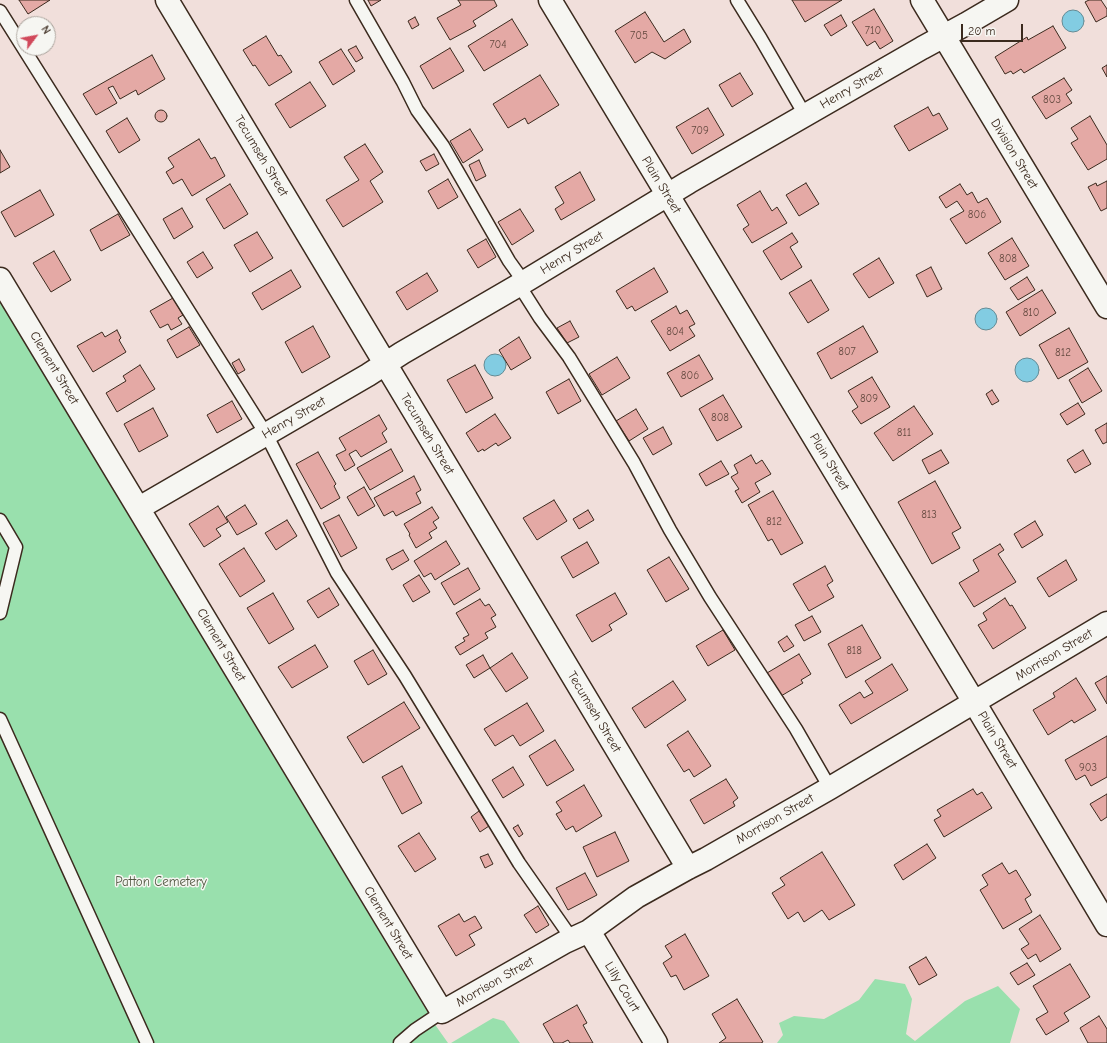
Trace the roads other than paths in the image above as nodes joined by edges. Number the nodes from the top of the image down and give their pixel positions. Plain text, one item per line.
1 (167, 0) edge
2 (356, 0) edge
3 (550, 0) edge
4 (737, 0) edge
5 (922, 0) edge
6 (1007, 0) edge
7 (0, 11) edge
8 (943, 36) junction
9 (805, 115) junction
10 (667, 195) junction
11 (0, 279) edge
12 (522, 284) junction
13 (1107, 307) edge
14 (385, 364) junction
15 (266, 434) junction
16 (139, 508) junction
17 (0, 520) edge
18 (0, 613) edge
19 (1107, 623) edge
20 (974, 702) junction
21 (0, 719) edge
22 (830, 788) junction
23 (688, 868) junction
24 (1107, 925) edge
25 (580, 935) junction
26 (442, 1012) junction
27 (147, 1043) edge
28 (400, 1043) edge
29 (656, 1043) edge

1 - 14 street, Tecumseh Street
2 - 12 lane
3 - 10 street, Plain Street
4 - 9 lane
5 - 8 street, Division Street
6 - 8 street, Henry Street
7 - 15 lane
8 - 9 street, Henry Street
8 - 13 street, Division Street
9 - 10 street, Henry Street
10 - 12 street, Henry Street
10 - 20 street, Plain Street
11 - 16 street, Clement Street
12 - 14 street, Henry Street
12 - 22 lane
14 - 15 street, Henry Street
14 - 23 street, Tecumseh Street
15 - 16 street, Henry Street
15 - 25 lane
16 - 26 street, Clement Street
17 - 18 lane
19 - 20 street, Morrison Street
20 - 22 street, Morrison Street
20 - 24 street, Plain Street
21 - 27 lane
22 - 23 street, Morrison Street
23 - 25 street, Morrison Street
25 - 26 street, Morrison Street
25 - 29 street, Lilly Court
26 - 28 lane

